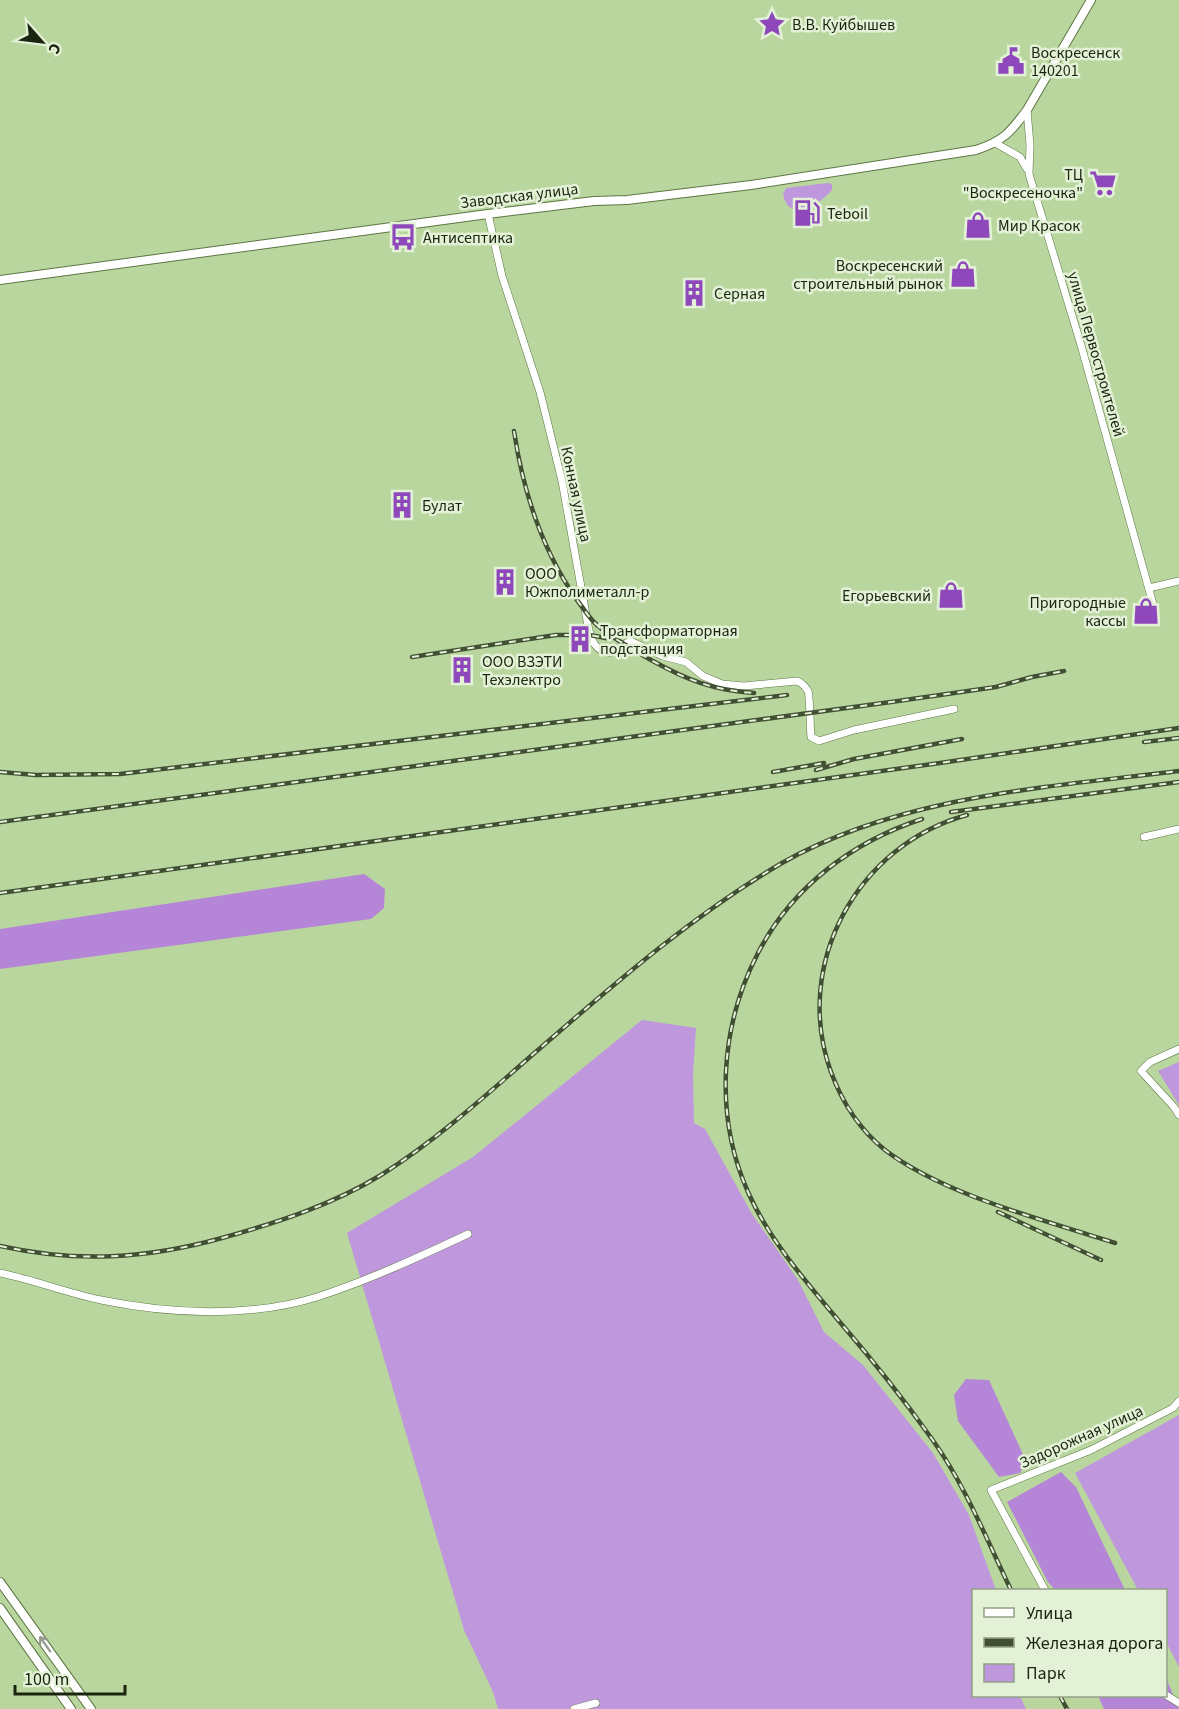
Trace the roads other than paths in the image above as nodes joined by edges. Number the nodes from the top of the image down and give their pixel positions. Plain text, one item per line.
1 (1091, 0) edge
2 (1027, 110) junction
3 (995, 143) junction
4 (1029, 174) junction
5 (488, 214) junction
6 (0, 280) edge
7 (1179, 581) edge
8 (1149, 588) junction
9 (1153, 604) dead end
10 (954, 709) dead end
11 (1179, 829) edge
12 (1144, 837) dead end
13 (1179, 1049) edge
14 (1179, 1115) edge
15 (468, 1234) dead end
16 (0, 1273) edge
17 (1179, 1401) edge
18 (0, 1582) edge
19 (1044, 1589) edge
20 (0, 1608) edge
21 (596, 1703) dead end
22 (71, 1709) edge
23 (91, 1709) edge
24 (573, 1709) edge

1 - 2 street, Заводская улица
2 - 3 street, Заводская улица
2 - 4 street, улица Первостроителей
3 - 4 street
3 - 5 street, Заводская улица
4 - 8 street, улица Первостроителей
5 - 6 street, Заводская улица
5 - 10 street, Конная улица
7 - 8 street
8 - 9 street, улица Первостроителей
11 - 12 street
13 - 14 street
15 - 16 street
17 - 19 street, Задорожная улица
23 -> 18 street
20 - 22 street
21 - 24 street

